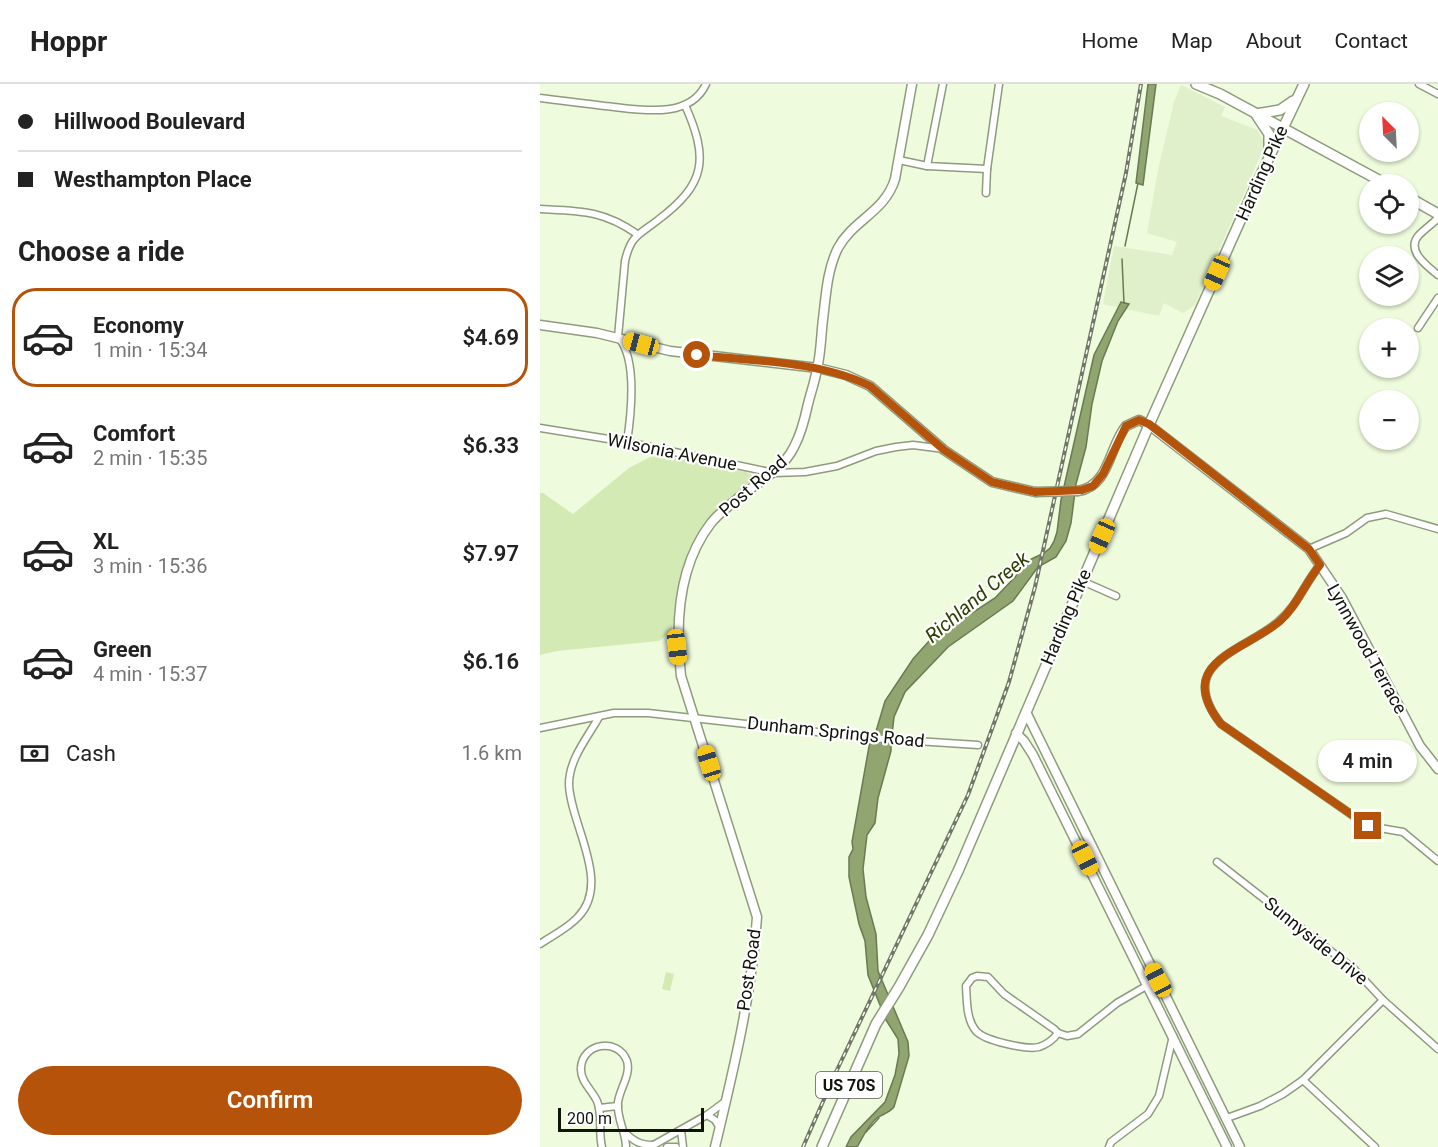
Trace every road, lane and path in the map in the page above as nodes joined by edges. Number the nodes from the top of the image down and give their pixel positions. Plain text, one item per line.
1 (706, 84) edge
2 (912, 84) edge
3 (943, 84) edge
4 (999, 84) edge
5 (1196, 84) edge
6 (1304, 84) edge
7 (1419, 84) edge
8 (1438, 94) edge
9 (1298, 95) junction
10 (540, 98) edge
11 (685, 105) junction
12 (1256, 114) junction
13 (1282, 128) junction
14 (1269, 156) junction
15 (899, 160) junction
16 (927, 166) junction
17 (987, 169) junction
18 (1367, 174) edge
19 (986, 193) dead end
20 (1419, 204) edge
21 (540, 208) edge
22 (1438, 216) edge
23 (637, 234) junction
24 (1438, 275) edge
25 (1438, 298) edge
26 (540, 325) edge
27 (1419, 326) edge
28 (618, 337) junction
29 (818, 368) junction
30 (1149, 424) junction
31 (540, 428) edge
32 (627, 442) junction
33 (944, 450) junction
34 (774, 473) junction
35 (1438, 529) edge
36 (1309, 549) junction
37 (1320, 565) junction
38 (1082, 581) junction
39 (1116, 596) dead end
40 (1026, 712) junction
41 (695, 716) junction
42 (599, 717) junction
43 (540, 728) edge
44 (1016, 733) junction
45 (978, 745) dead end
46 (1438, 769) edge
47 (1057, 777) junction
48 (1047, 782) junction
49 (1076, 815) junction
50 (1066, 820) junction
51 (1438, 861) edge
52 (1217, 862) dead end
53 (1104, 872) junction
54 (1094, 876) junction
55 (540, 944) edge
56 (1158, 980) junction
57 (1148, 985) junction
58 (1383, 1000) junction
59 (1183, 1031) junction
60 (1058, 1033) junction
61 (1173, 1036) junction
62 (1438, 1049) edge
63 (1303, 1080) junction
64 (726, 1101) junction
65 (618, 1106) junction
66 (599, 1108) junction
67 (707, 1115) junction
68 (1227, 1118) junction
69 (1216, 1122) junction
70 (720, 1128) junction
71 (681, 1130) junction
72 (625, 1132) junction
73 (652, 1146) edge
74 (602, 1147) edge
75 (626, 1147) edge
76 (667, 1147) edge
77 (676, 1147) edge
78 (683, 1147) edge
79 (715, 1147) edge
80 (822, 1147) edge
81 (1109, 1147) edge
82 (1227, 1147) edge
83 (1240, 1147) edge
84 (1375, 1147) edge

1 - 11 street
2 - 15 street, Post Road
3 - 16 street
4 - 17 street
5 - 12 main road
6 - 9 main road, Harding Pike / US 70S
7 - 8 street
9 - 12 main road
9 - 13 main road, Harding Pike / US 70S
10 - 11 street
11 - 23 street
12 - 13 main road
12 - 14 main road
13 - 14 main road, Harding Pike / US 70S
13 - 18 main road
14 - 30 main road, Harding Pike / US 70S
15 - 16 street
15 - 29 street, Post Road
16 - 17 street
17 - 19 street
20 - 22 main road
21 - 23 street
22 - 24 street
23 - 28 street
25 - 27 street
26 - 28 street
28 - 29 street
28 - 32 street
29 - 33 street
29 - 34 street, Post Road
30 - 33 street, bridge
30 - 36 street, Lynnwood Terrace
30 - 38 main road, Harding Pike / US 70S
31 - 32 street, Wilsonia Avenue
32 - 34 street, Wilsonia Avenue
33 - 34 street, Wilsonia Avenue
34 - 41 street, Post Road
35 - 36 street
36 - 37 street, Lynnwood Terrace
37 - 46 street, Lynnwood Terrace
37 - 51 street
38 - 39 street
38 - 40 main road, Harding Pike / US 70S
40 - 44 main road, Harding Pike / US 70S
40 - 47 street
41 - 42 street, Dunham Springs Road
41 - 45 street, Dunham Springs Road
41 - 64 street, Post Road
42 - 43 street, Dunham Springs Road
42 - 55 street
44 - 48 street
44 - 80 main road, Harding Pike / US 70S
47 - 48 street
47 - 49 street
48 - 50 street
49 - 50 street
49 - 53 street
50 - 54 street
52 - 58 street, Sunnyside Drive
53 - 54 street
53 - 56 street
54 - 57 street
56 - 57 street
56 - 59 street
57 - 60 street
57 - 61 street
58 - 62 street, Sunnyside Drive
58 - 63 street
59 - 61 street
59 - 68 street
60 - 60 street
61 - 69 street
61 - 81 street
63 - 68 street
63 - 84 street
64 - 67 street
64 - 70 street, Post Road
65 - 66 street
65 - 66 street
65 - 72 street
66 - 74 street
67 - 70 street
67 - 71 street
68 - 69 street
68 - 83 street
69 - 82 street
70 - 79 street, Post Road
71 - 73 street
71 - 78 street
72 - 73 street
72 - 75 street
76 - 77 street

